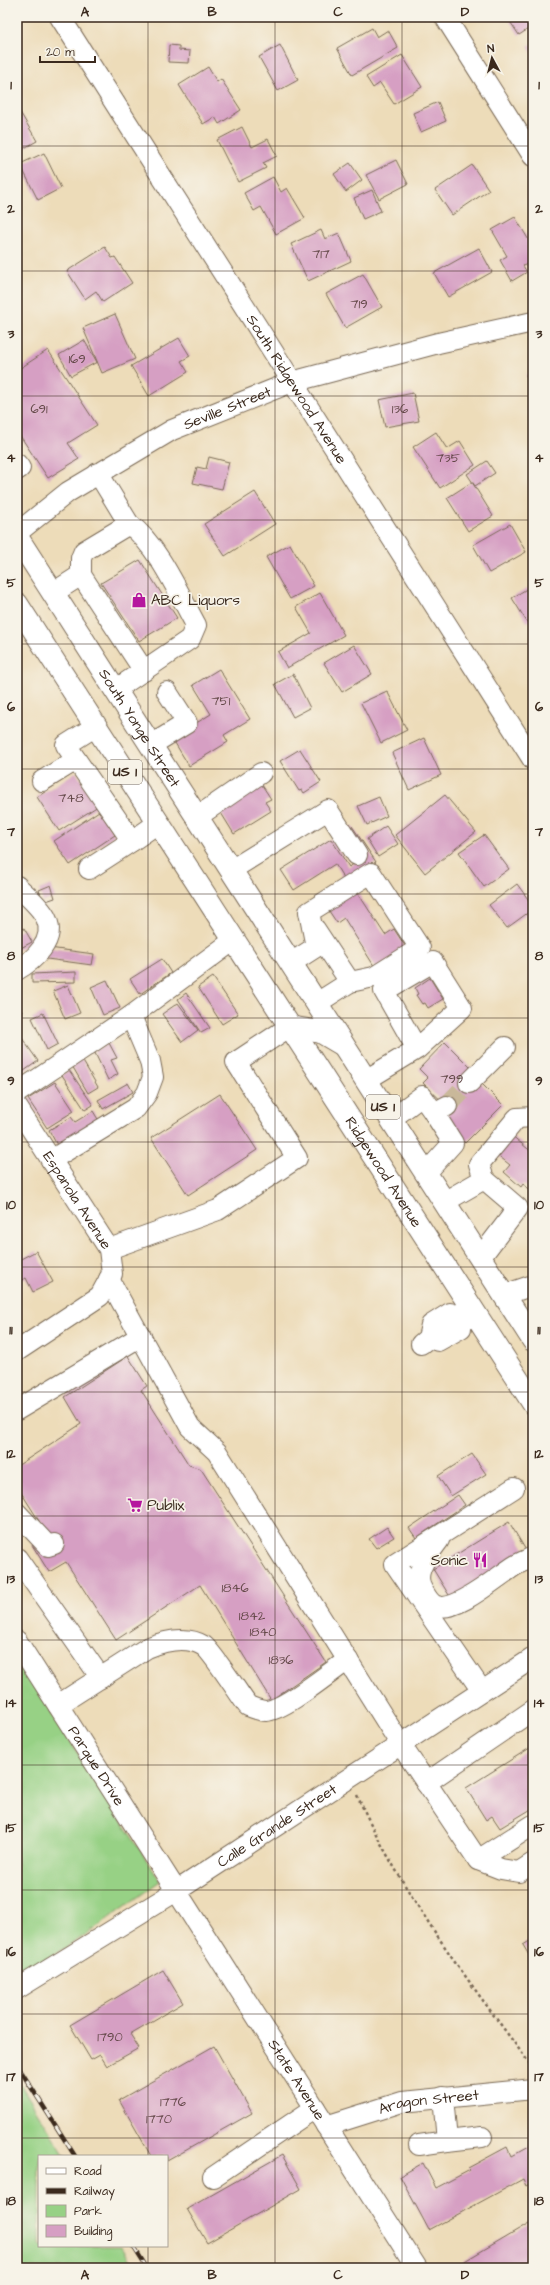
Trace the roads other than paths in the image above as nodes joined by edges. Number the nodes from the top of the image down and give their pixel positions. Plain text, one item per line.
1 (60, 17) edge
2 (445, 17) edge
3 (533, 156) edge
4 (533, 322) edge
5 (292, 382) junction
6 (17, 464) edge
7 (17, 470) edge
8 (98, 473) junction
9 (129, 524) junction
10 (17, 533) edge
11 (17, 537) edge
12 (81, 575) junction
13 (53, 593) junction
14 (17, 604) edge
15 (144, 670) junction
16 (115, 690) junction
17 (167, 692) dead end
18 (96, 726) junction
19 (151, 746) junction
20 (76, 760) junction
21 (533, 760) edge
22 (261, 773) dead end
23 (42, 781) dead end
24 (197, 817) junction
25 (158, 823) junction
26 (132, 841) junction
27 (356, 855) dead end
28 (89, 869) dead end
29 (231, 870) junction
30 (17, 886) edge
31 (310, 922) junction
32 (234, 940) junction
33 (291, 963) junction
34 (17, 970) edge
35 (350, 982) junction
36 (316, 1003) junction
37 (131, 1016) junction
38 (289, 1027) junction
39 (344, 1046) junction
40 (505, 1047) dead end
41 (417, 1049) dead end
42 (366, 1080) junction
43 (469, 1083) tunnel mouth
44 (17, 1093) edge
45 (17, 1107) edge
46 (533, 1117) edge
47 (391, 1119) junction
48 (51, 1160) junction
49 (426, 1173) junction
50 (484, 1179) junction
51 (444, 1202) junction
52 (109, 1249) junction
53 (480, 1258) junction
54 (110, 1279) junction
55 (533, 1286) edge
56 (504, 1295) junction
57 (467, 1313) junction
58 (141, 1336) junction
59 (533, 1340) edge
60 (425, 1341) dead end
61 (17, 1351) edge
62 (533, 1404) edge
63 (17, 1410) edge
64 (514, 1488) dead end
65 (17, 1513) edge
66 (444, 1533) junction
67 (54, 1544) dead end
68 (533, 1557) edge
69 (17, 1558) edge
70 (17, 1641) edge
71 (533, 1658) edge
72 (348, 1660) junction
73 (100, 1678) junction
74 (482, 1691) junction
75 (58, 1705) junction
76 (533, 1710) edge
77 (401, 1745) junction
78 (426, 1783) junction
79 (533, 1825) edge
80 (478, 1860) junction
81 (533, 1863) edge
82 (178, 1890) junction
83 (17, 1989) edge
84 (533, 2089) edge
85 (442, 2097) junction
86 (315, 2108) junction
87 (326, 2126) junction
88 (482, 2137) dead end
89 (447, 2141) junction
90 (419, 2145) dead end
91 (213, 2177) dead end
92 (417, 2268) edge

1 - 5 street, South Ridgewood Avenue
2 - 3 street
4 - 5 street, Seville Street
5 - 8 street, Seville Street
5 - 21 street, South Ridgewood Avenue
6 - 7 street
8 - 9 street
8 - 10 street, Seville Street
9 - 12 street
9 - 15 street
11 - 13 main road, South Yonge Street / US 1
12 - 13 street
12 - 15 street
13 - 16 main road, South Yonge Street / US 1
14 - 18 main road, US 1
15 - 16 street
16 - 19 main road, South Yonge Street / US 1
17 - 19 street
18 - 20 street
18 - 25 main road, US 1
19 - 24 main road, South Yonge Street / US 1
20 - 23 street
20 - 26 street
22 - 24 street
24 - 29 main road, South Yonge Street / US 1
25 - 26 street
25 - 32 main road, US 1
26 - 28 street
27 - 29 street
29 - 33 main road, South Yonge Street / US 1
30 - 34 street
31 - 33 street
31 - 35 street
31 - 35 street
32 - 37 street
32 - 38 main road, Ridgewood Avenue / US 1
33 - 36 main road, US 1
35 - 36 street
36 - 39 main road, US 1
37 - 44 street
37 - 48 street
38 - 39 main road
38 - 52 street
38 - 57 main road, Ridgewood Avenue / US 1
39 - 42 main road, US 1
40 - 43 street
41 - 42 street
42 - 47 main road, US 1
45 - 48 street, Espanola Avenue
46 - 50 street
47 - 49 main road, US 1
47 - 49 street
48 - 52 street, Espanola Avenue
49 - 51 main road, US 1
50 - 51 street
50 - 53 street
51 - 53 main road, US 1
52 - 54 street, Espanola Avenue
53 - 56 main road, US 1
54 - 58 street
54 - 61 street
55 - 56 street
56 - 59 main road, US 1
57 - 60 street
57 - 62 main road, Ridgewood Avenue / US 1
58 - 63 street
58 - 72 street
64 - 66 street
65 - 67 street
66 - 68 street
66 - 74 street
69 - 73 street
70 - 75 street, Parque Drive
71 - 74 street, Calle Grande Street
72 - 73 street
72 - 77 street
73 - 75 street
74 - 77 street, Calle Grande Street
75 - 82 street, Parque Drive
76 - 78 street
77 - 78 street
77 - 82 street, Calle Grande Street
78 - 80 street
79 - 80 street
80 - 81 street
82 - 83 street, Calle Grande Street
82 - 86 street, State Avenue
84 - 85 street, Aragon Street
85 - 87 street, Aragon Street
85 - 89 street
86 - 87 street, State Avenue
86 - 91 street
87 - 92 street, State Avenue
88 - 89 street
89 - 90 street

